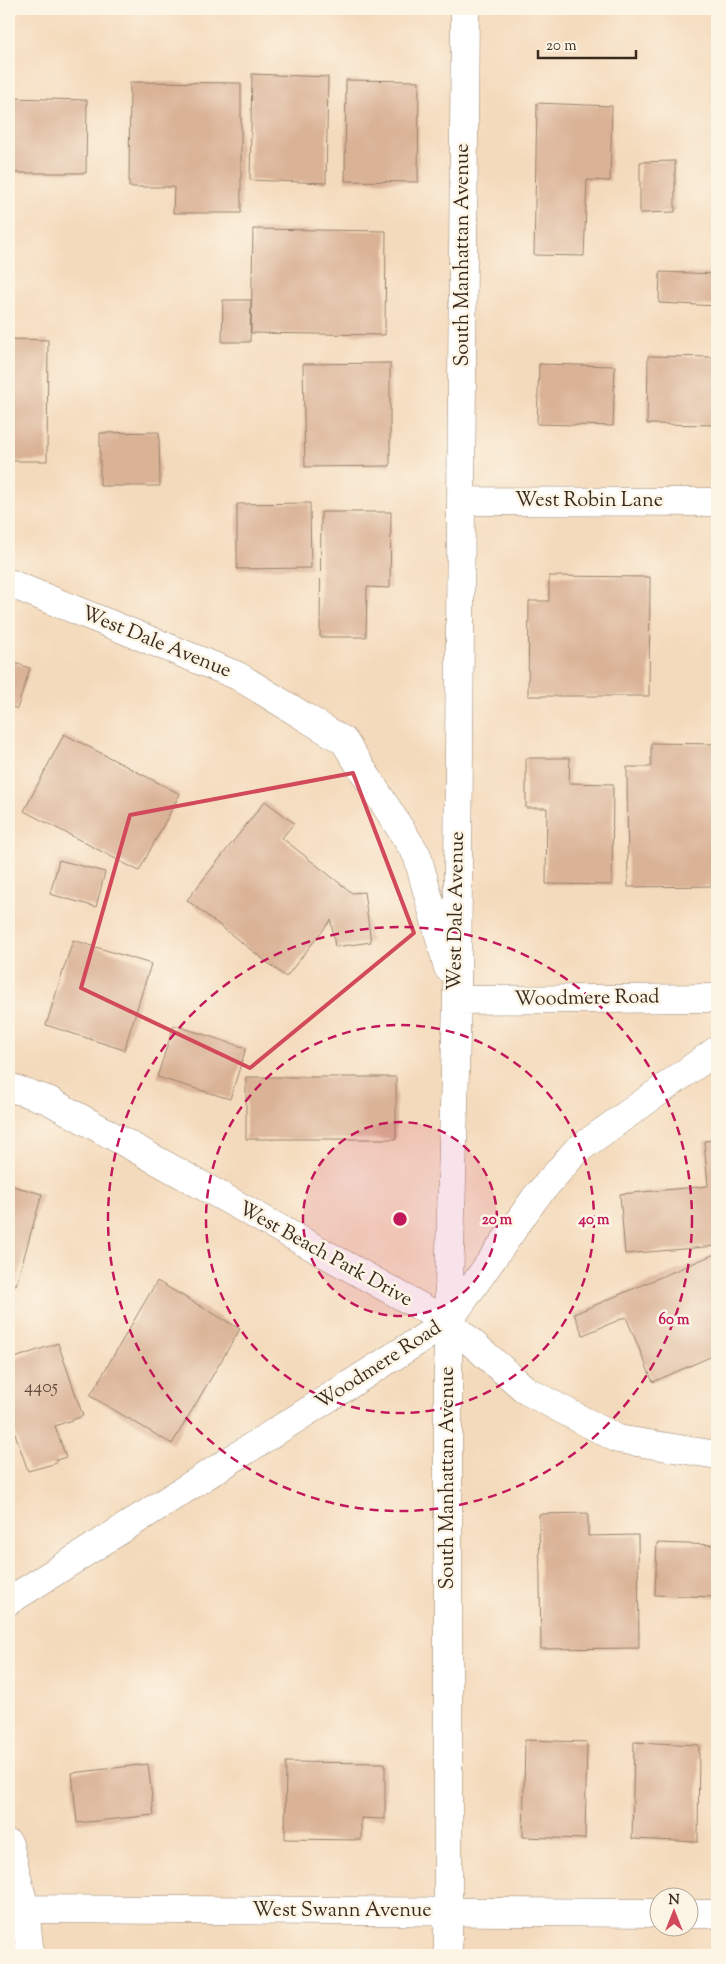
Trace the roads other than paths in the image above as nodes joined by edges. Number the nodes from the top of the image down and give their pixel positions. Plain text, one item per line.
1 (465, 9) edge
2 (461, 501) junction
3 (717, 502) edge
4 (9, 583) edge
5 (717, 998) edge
6 (457, 1000) junction
7 (717, 1050) edge
8 (9, 1087) edge
9 (448, 1322) junction
10 (717, 1455) edge
11 (9, 1601) edge
12 (9, 1844) edge
13 (25, 1909) junction
14 (448, 1912) junction
15 (648, 1914) edge
16 (698, 1914) edge
17 (717, 1914) edge
18 (30, 1955) edge
19 (448, 1955) edge

1 - 2 street, South Manhattan Avenue
2 - 3 street, West Robin Lane
2 - 6 street, West Dale Avenue
4 - 6 street, West Dale Avenue
5 - 6 street, Woodmere Road
6 - 9 street, South Manhattan Avenue
7 - 9 street, Woodmere Road
8 - 9 street, West Beach Park Drive
9 - 10 street, West Beach Park Drive
9 - 11 street, Woodmere Road
9 - 14 street, South Manhattan Avenue
12 - 13 street
13 - 14 street, West Swann Avenue
13 - 18 street
14 - 15 street, West Swann Avenue
14 - 19 street, South Manhattan Avenue
16 - 17 street

